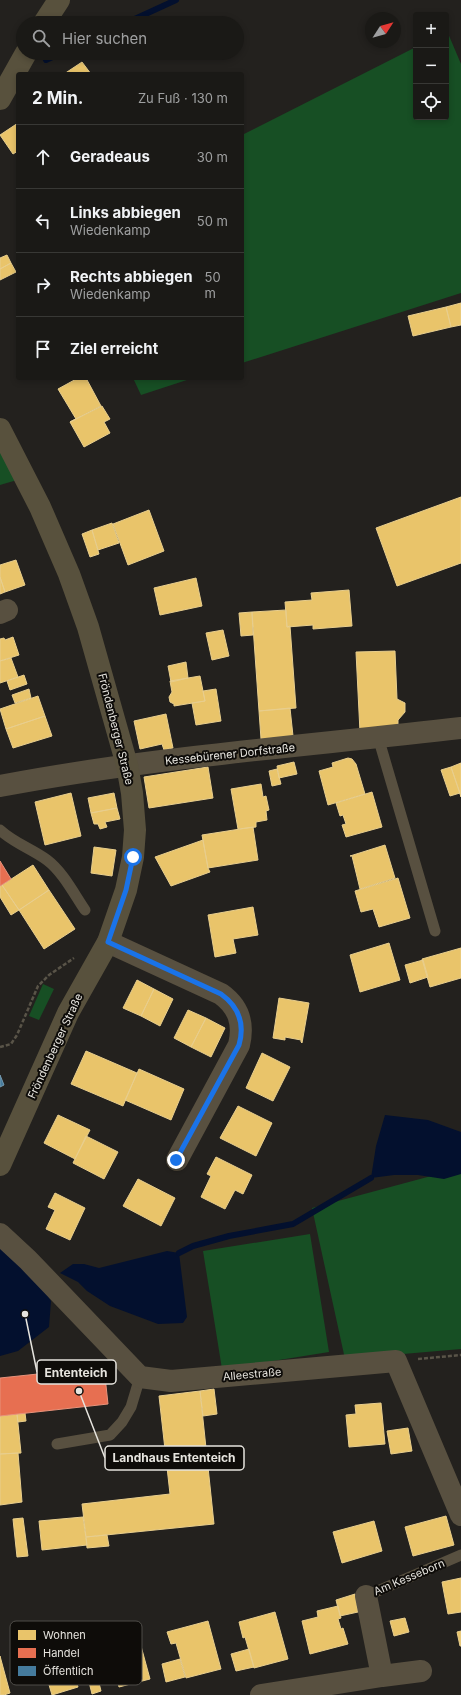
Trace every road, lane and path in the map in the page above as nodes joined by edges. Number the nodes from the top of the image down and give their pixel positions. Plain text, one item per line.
1 (59, 0) edge
2 (49, 16) edge
3 (22, 60) edge
4 (0, 99) edge
5 (0, 429) edge
6 (461, 728) edge
7 (378, 738) junction
8 (126, 765) junction
9 (1, 783) edge
10 (0, 830) edge
11 (85, 910) dead end
12 (435, 931) dead end
13 (104, 949) junction
14 (0, 1047) edge
15 (176, 1160) dead end
16 (0, 1165) edge
17 (0, 1234) edge
18 (461, 1355) edge
19 (396, 1361) junction
20 (140, 1377) junction
21 (57, 1444) dead end
22 (461, 1515) edge
23 (461, 1555) edge
24 (366, 1596) joint
25 (421, 1671) dead end
26 (382, 1676) junction
27 (261, 1695) edge

1 - 2 main road
3 - 4 main road
5 - 8 main road, Fröndenberger Straße
6 - 7 street, Kessebürener Dorfstraße
7 - 8 street, Kessebürener Dorfstraße
7 - 12 lane
8 - 9 street, Kessebürener Dorfstraße
8 - 13 main road, Fröndenberger Straße
10 - 11 lane
13 - 14 path
13 - 15 street
13 - 16 main road, Fröndenberger Straße
17 - 20 street
18 - 19 path
19 - 20 street, Alleestraße
19 - 22 street
20 - 21 lane
23 - 24 lane, Am Kesseborn
24 - 26 street, Am Kesseborn
25 - 26 street
26 - 27 street

